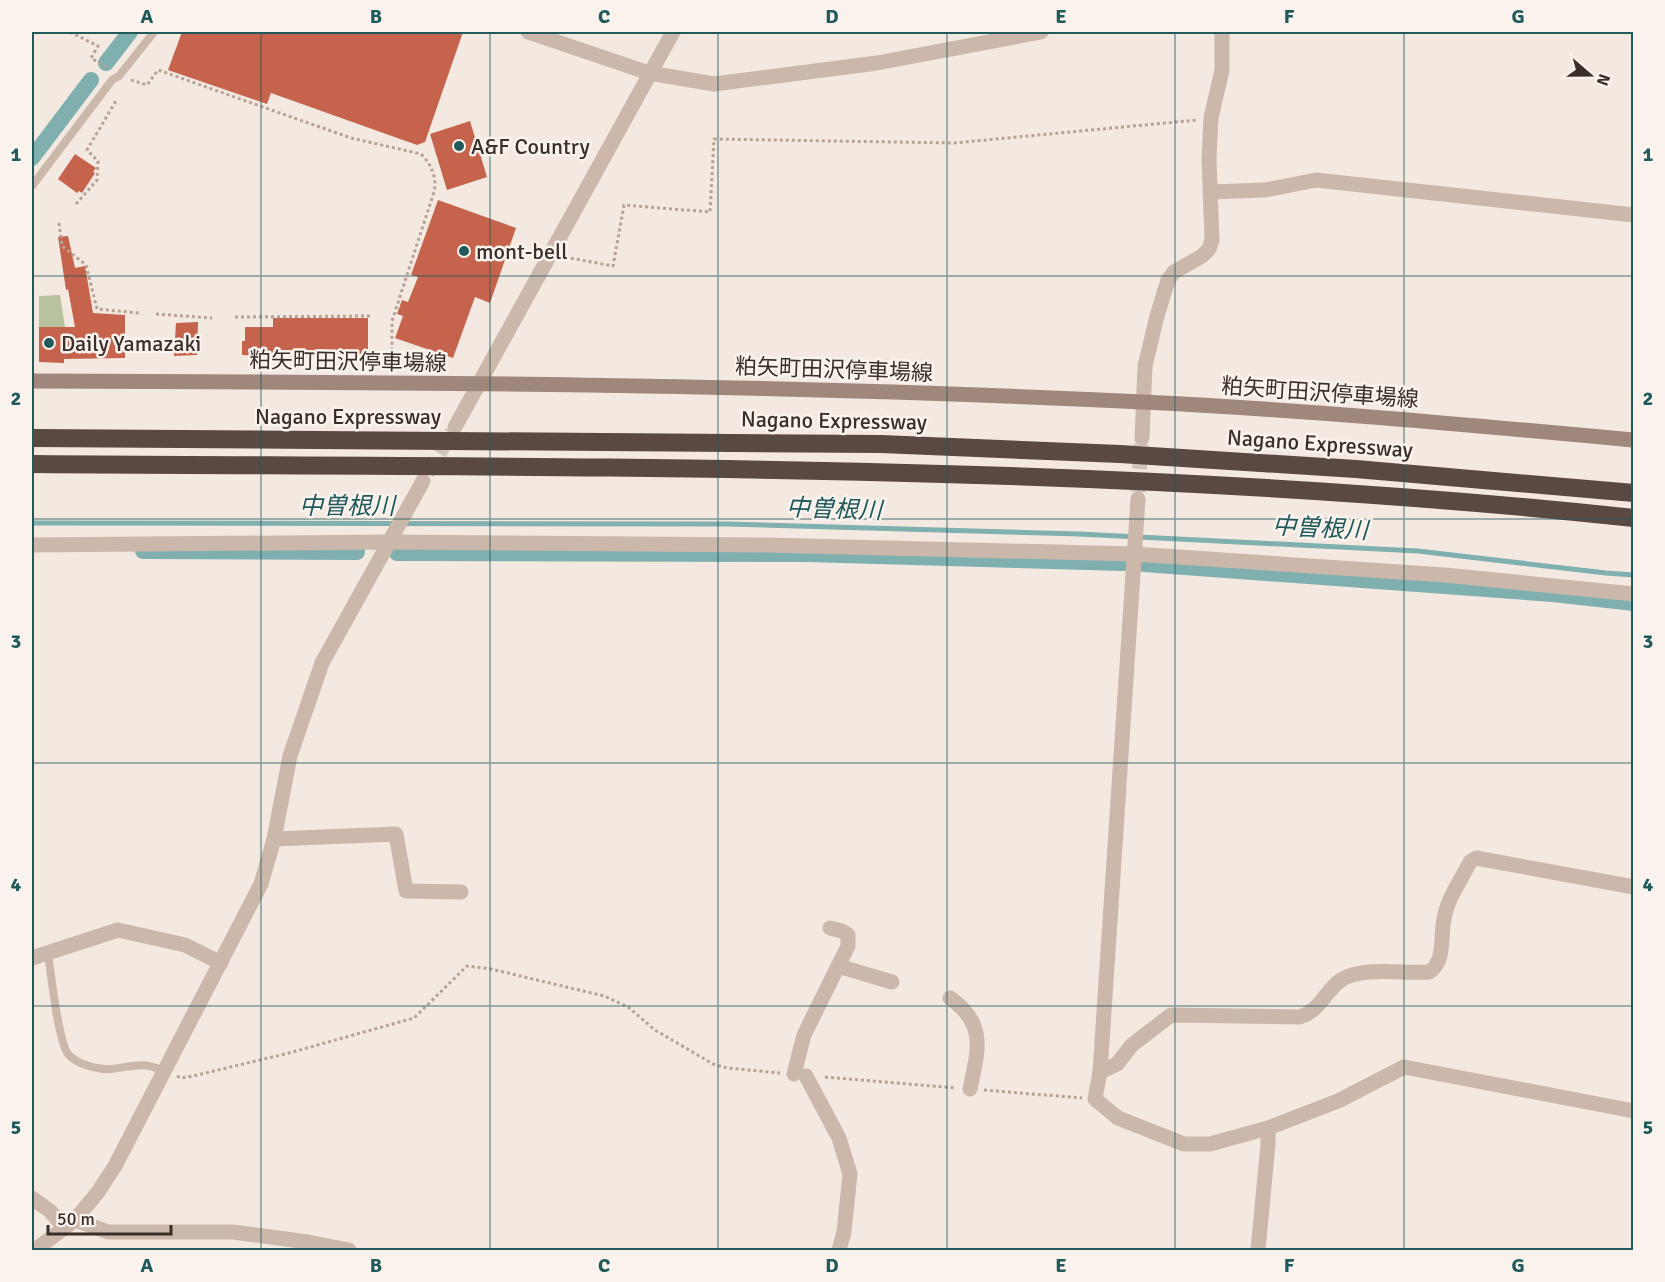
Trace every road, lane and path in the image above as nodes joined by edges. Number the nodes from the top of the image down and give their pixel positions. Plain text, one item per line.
1 (70, 32) edge
2 (154, 32) edge
3 (528, 32) edge
4 (673, 32) edge
5 (1041, 32) edge
6 (1222, 32) edge
7 (649, 73) junction
8 (119, 76) junction
9 (117, 99) dead end
10 (1211, 118) junction
11 (32, 186) edge
12 (1210, 192) junction
13 (76, 204) dead end
14 (1634, 215) edge
15 (59, 223) dead end
16 (550, 255) junction
17 (139, 313) dead end
18 (156, 314) dead end
19 (372, 316) dead end
20 (235, 317) dead end
21 (212, 318) dead end
22 (392, 372) dead end
23 (32, 381) edge
24 (479, 384) junction
25 (1144, 402) junction
26 (454, 427) tunnel mouth
27 (32, 438) edge
28 (1142, 438) tunnel mouth
29 (1634, 440) edge
30 (32, 464) edge
31 (423, 481) tunnel mouth
32 (1634, 493) edge
33 (1138, 499) tunnel mouth
34 (1634, 518) edge
35 (388, 542) junction
36 (32, 545) edge
37 (1134, 554) junction
38 (1634, 594) edge
39 (274, 839) junction
40 (1634, 887) edge
41 (461, 892) dead end
42 (830, 928) dead end
43 (48, 954) junction
44 (32, 958) edge
45 (221, 963) junction
46 (838, 966) junction
47 (891, 982) dead end
48 (950, 998) dead end
49 (165, 1072) junction
50 (1100, 1072) junction
51 (800, 1075) junction
52 (970, 1089) junction
53 (1095, 1099) junction
54 (1634, 1111) edge
55 (1268, 1128) junction
56 (32, 1198) edge
57 (70, 1224) junction
58 (268, 1243) edge
59 (35, 1251) edge
60 (349, 1251) edge
61 (839, 1251) edge
62 (1258, 1251) edge

1 - 8 path
2 - 8 lane
3 - 7 street
4 - 7 street
5 - 7 street
6 - 10 street
7 - 16 street
8 - 11 lane
8 - 22 path
9 - 13 path
10 - 12 street
10 - 16 path
12 - 14 street
12 - 25 street
15 - 17 path
16 - 24 street
18 - 21 path
19 - 20 path
23 - 24 main road, 粕矢町田沢停車場線
24 - 25 main road, 粕矢町田沢停車場線
24 - 26 street
25 - 28 street
25 - 29 main road, 粕矢町田沢停車場線
27 - 32 highway, Nagano Expressway
30 - 34 highway
31 - 35 street
33 - 37 street
35 - 36 street
35 - 37 street
35 - 39 street
37 - 38 street
37 - 50 street
39 - 41 street
39 - 45 street
40 - 50 street
42 - 46 street
43 - 44 street
43 - 45 street
43 - 49 lane
45 - 49 street
46 - 47 street
46 - 51 street
48 - 52 street
49 - 51 path
49 - 57 street
50 - 53 street
51 - 52 path
51 - 61 street
52 - 53 path
53 - 55 street
54 - 55 street
55 - 62 street
56 - 57 street
57 - 58 street
57 - 59 street
58 - 60 street

